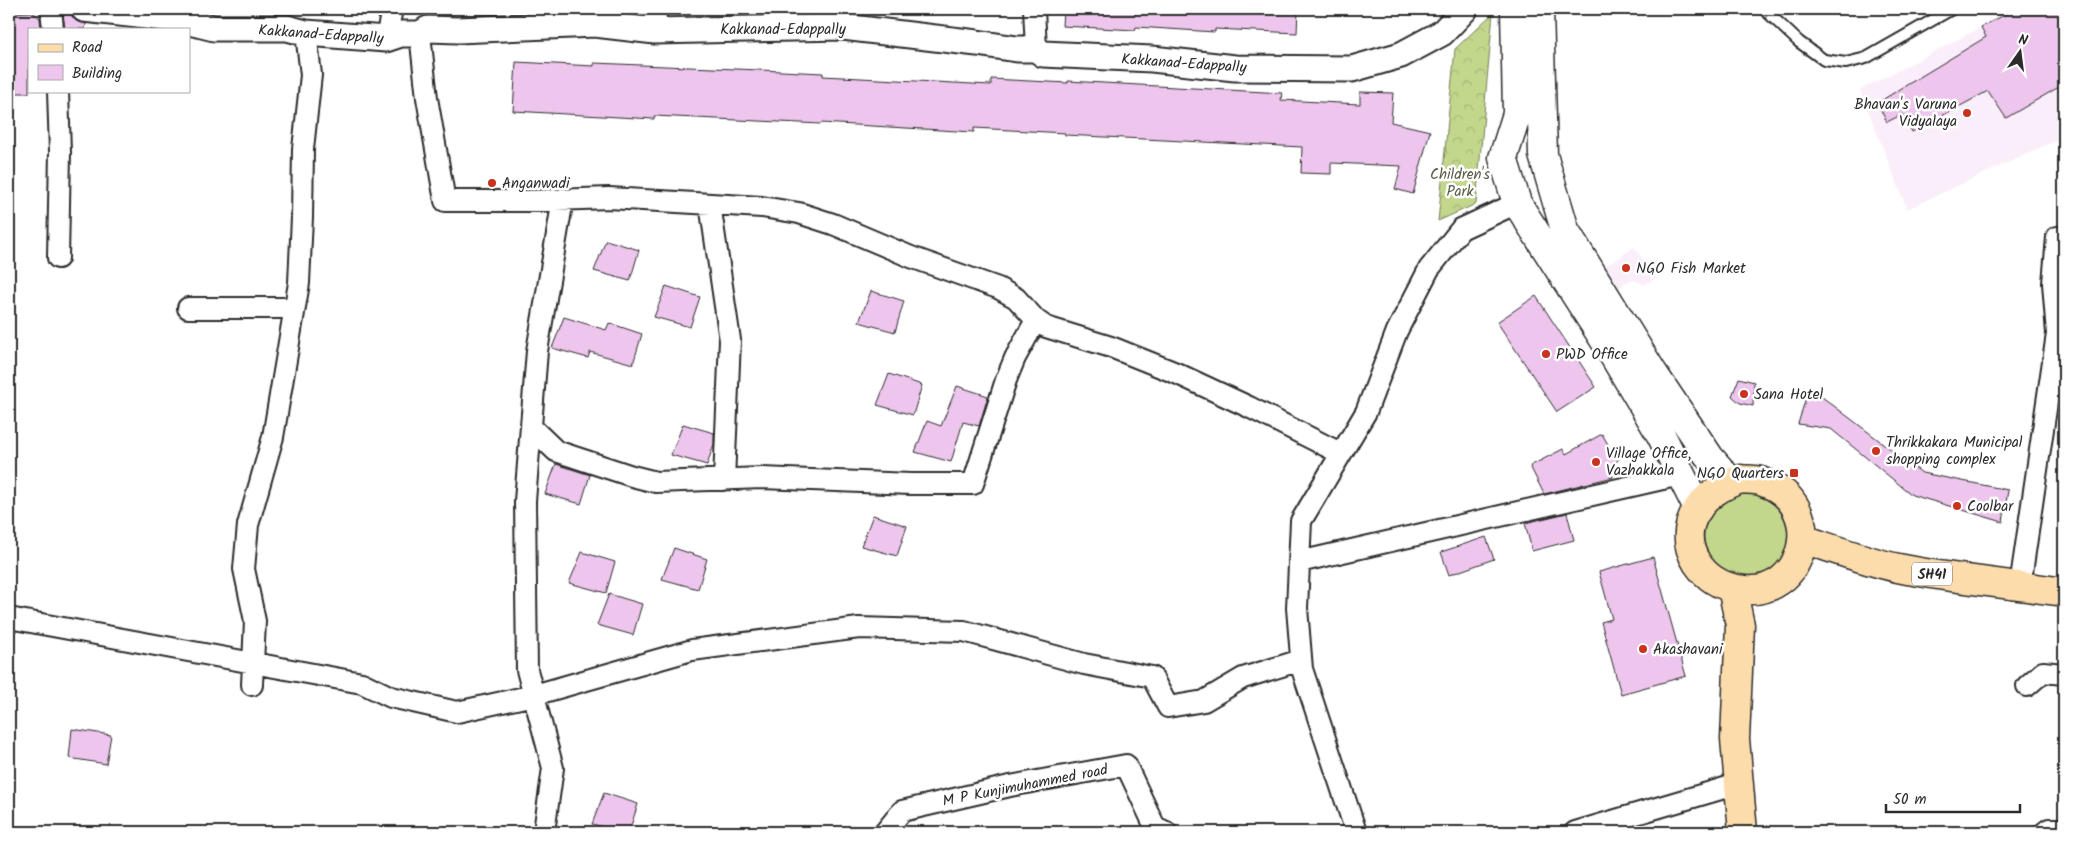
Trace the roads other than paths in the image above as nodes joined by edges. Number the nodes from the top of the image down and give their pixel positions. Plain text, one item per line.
1 (51, 9) edge
2 (84, 9) edge
3 (392, 9) edge
4 (1034, 9) edge
5 (1464, 9) edge
6 (1515, 9) edge
7 (1539, 9) edge
8 (1952, 9) edge
9 (1772, 11) edge
10 (655, 20) edge
11 (53, 28) edge
12 (306, 32) junction
13 (420, 34) junction
14 (386, 40) junction
15 (1036, 49) junction
16 (58, 92) edge
17 (563, 200) junction
18 (1517, 203) junction
19 (710, 204) junction
20 (2056, 238) dead end
21 (58, 258) dead end
22 (188, 308) dead end
23 (294, 308) junction
24 (1036, 320) junction
25 (2055, 413) edge
26 (531, 427) junction
27 (1340, 453) junction
28 (1680, 475) junction
29 (724, 480) junction
30 (1731, 482) junction
31 (1698, 509) junction
32 (1803, 539) junction
33 (1299, 562) junction
34 (2020, 586) junction
35 (1732, 588) junction
36 (2064, 592) edge
37 (9, 618) edge
38 (1301, 660) junction
39 (253, 662) junction
40 (2064, 674) edge
41 (252, 685) dead end
42 (2027, 686) dead end
43 (534, 695) junction
44 (1738, 784) junction
45 (2064, 829) edge
46 (544, 832) edge
47 (885, 832) edge
48 (1166, 832) edge
49 (1356, 832) edge
50 (1575, 832) edge
51 (1743, 832) edge
52 (2045, 832) edge

1 - 11 street
2 - 12 street, Kakkanad-Edappally
3 - 14 street
4 - 15 street
5 - 15 street, Kakkanad-Edappally
6 - 18 main road
7 - 30 main road
8 - 9 lane
10 - 13 street, Kakkanad-Edappally
10 - 15 street, Kakkanad-Edappally
12 - 14 street, Kakkanad-Edappally
12 - 23 street
13 - 14 street, Kakkanad-Edappally
13 - 17 street
16 - 21 street
17 - 19 street
17 - 26 street
18 - 27 street
18 - 28 main road
19 - 24 street
19 - 29 street
20 - 25 street
22 - 23 street
23 - 39 street
24 - 27 street
24 - 29 street
25 - 34 street
26 - 29 street
26 - 43 street
27 - 33 street
28 - 31 main road
28 - 33 street
30 - 31 main road
30 - 32 main road
31 - 35 main road
32 - 34 main road, SH41
32 - 35 main road
33 - 38 street
34 - 36 main road, SH41
35 - 44 main road
37 - 39 street
38 - 43 street
38 - 49 street
39 - 41 street
39 - 43 street
40 - 42 street
43 - 46 street
44 - 50 street
44 - 51 main road
45 - 52 street
47 - 48 street, M P Kunjimuhammed road

